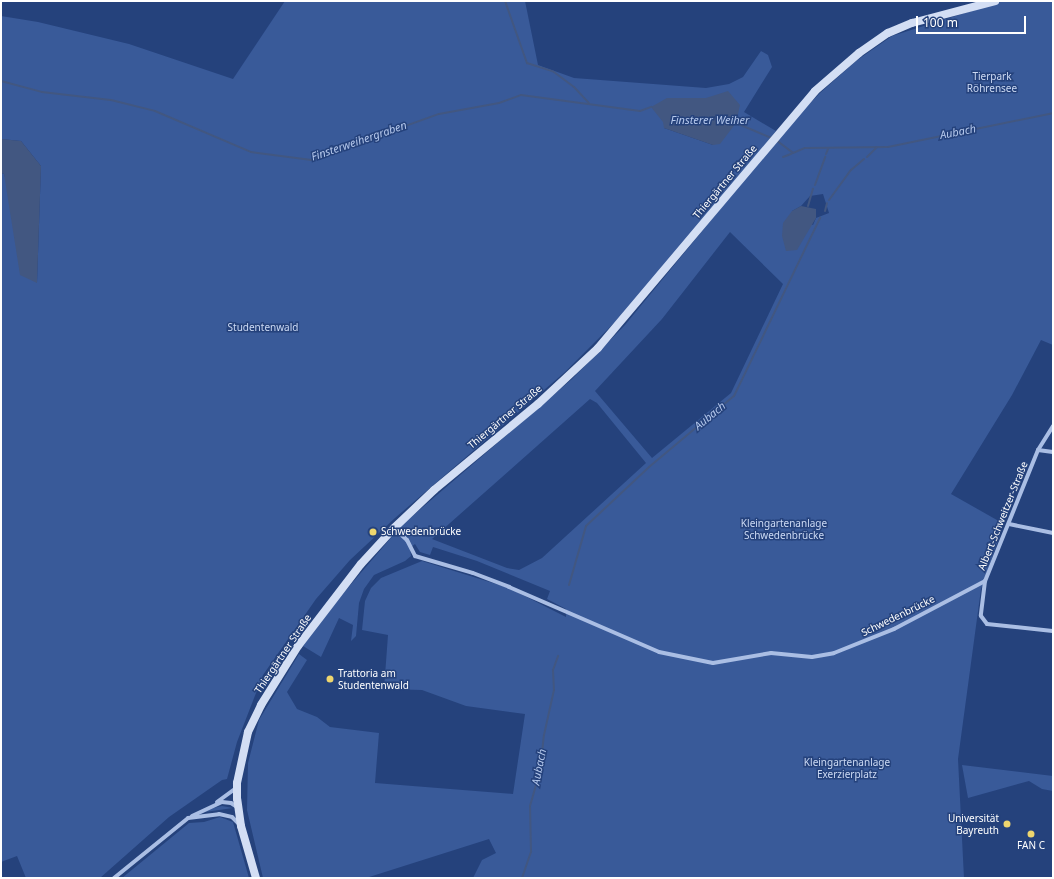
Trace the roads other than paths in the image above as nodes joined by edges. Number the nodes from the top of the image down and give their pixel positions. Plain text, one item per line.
1 (995, 1) edge
2 (1053, 426) edge
3 (1038, 450) junction
4 (1053, 452) edge
5 (1009, 524) junction
6 (394, 528) junction
7 (1053, 533) edge
8 (985, 581) junction
9 (1053, 631) edge
10 (237, 787) junction
11 (208, 807) junction
12 (238, 809) junction
13 (188, 818) junction
14 (241, 826) junction
15 (114, 878) edge
16 (256, 878) edge

1 - 6 main road, Thiergärtner Straße
2 - 3 street, Albert-Schweitzer-Straße
3 - 4 street
3 - 5 street, Albert-Schweitzer-Straße
5 - 7 street
5 - 8 street, Albert-Schweitzer-Straße
6 - 8 street, Schwedenbrücke
6 - 10 main road, Thiergärtner Straße
8 - 9 street, Albert-Schweitzer-Straße
10 - 11 street
10 - 12 main road, Thiergärtner Straße
11 - 12 street
11 - 13 street
12 - 14 main road, Thiergärtner Straße
13 - 14 street
13 - 15 street
14 - 16 main road, Thiergärtner Straße

